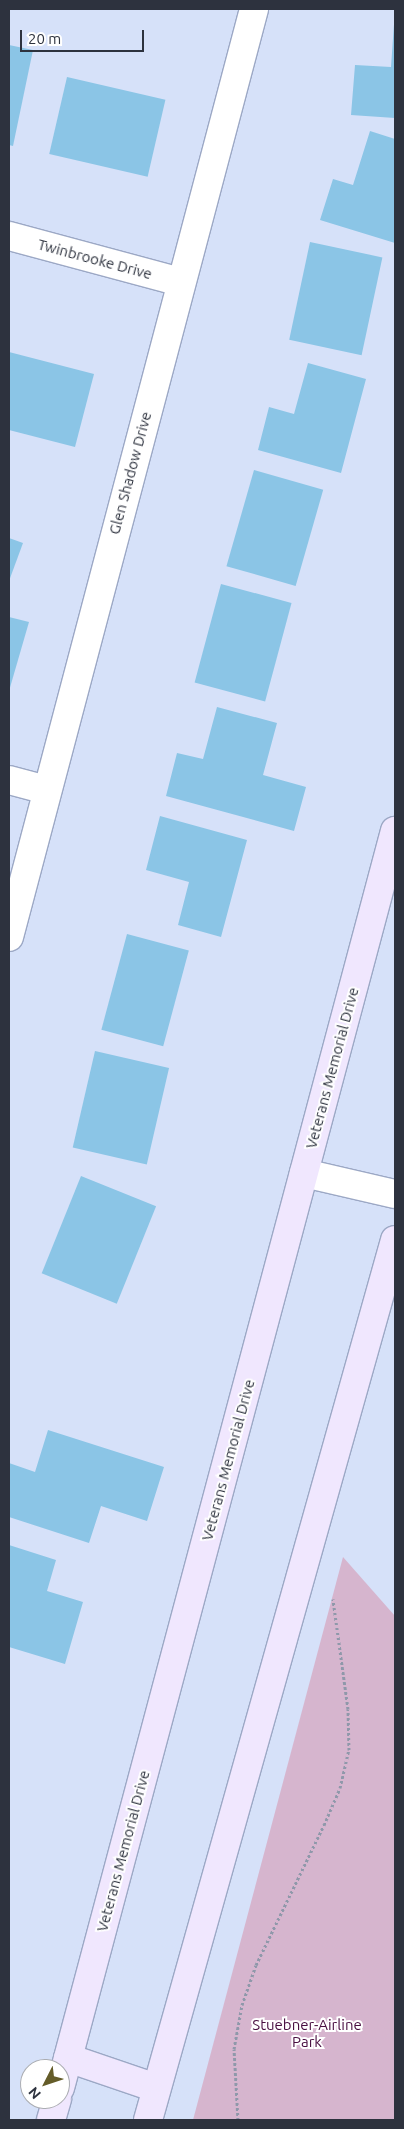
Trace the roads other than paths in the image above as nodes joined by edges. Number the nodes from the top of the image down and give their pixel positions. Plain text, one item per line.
1 (254, 9) edge
2 (9, 236) edge
3 (181, 282) junction
4 (9, 780) edge
5 (46, 790) junction
6 (395, 831) edge
7 (9, 937) edge
8 (304, 1172) junction
9 (395, 1194) edge
10 (395, 1240) edge
11 (68, 2058) joint
12 (156, 2088) junction
13 (148, 2120) edge

1 - 3 street, Glen Shadow Drive
2 - 3 street, Twinbrooke Drive
3 - 5 street, Glen Shadow Drive
4 - 5 street
5 - 7 street, Glen Shadow Drive
6 - 8 main road, Veterans Memorial Drive
8 - 9 street
8 - 11 main road, Veterans Memorial Drive
10 - 12 main road
11 - 12 main road
12 - 13 main road

